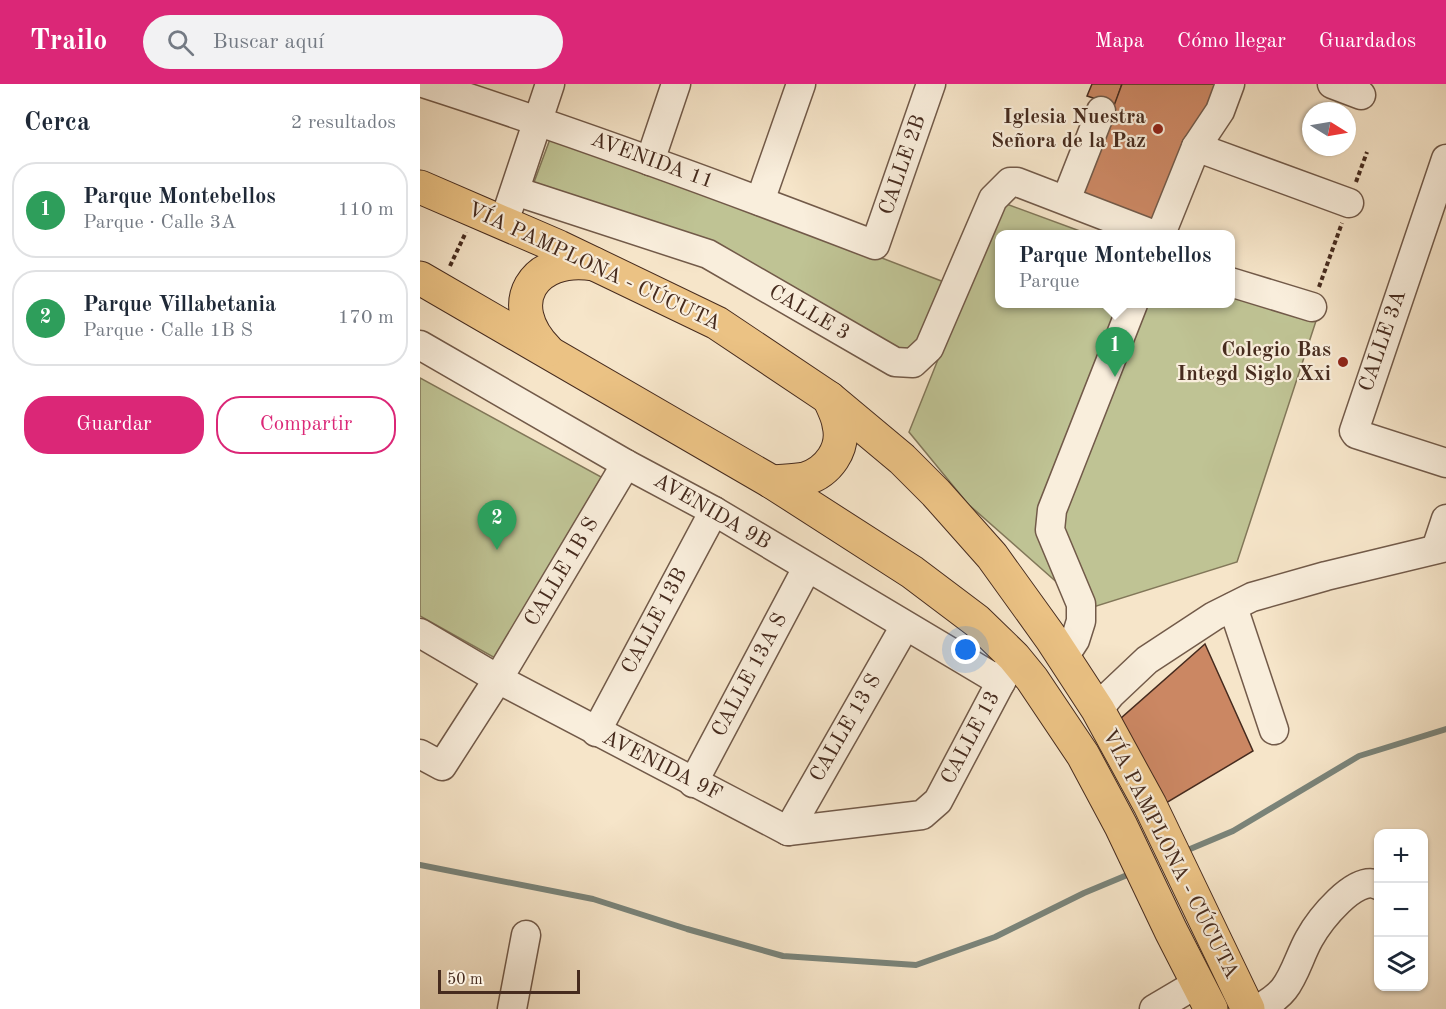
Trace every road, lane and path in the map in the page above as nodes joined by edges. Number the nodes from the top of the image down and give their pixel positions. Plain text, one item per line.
1 (426, 84) edge
2 (550, 84) edge
3 (676, 84) edge
4 (801, 84) edge
5 (931, 84) edge
6 (1230, 84) edge
7 (1332, 84) edge
8 (1360, 95) dead end
9 (1101, 111) dead end
10 (538, 121) junction
11 (1196, 147) junction
12 (1367, 152) dead end
13 (1446, 159) edge
14 (650, 161) junction
15 (420, 187) edge
16 (515, 191) junction
17 (1066, 200) junction
18 (760, 201) junction
19 (1349, 203) junction
20 (489, 217) junction
21 (1142, 230) edge
22 (1163, 230) edge
23 (875, 245) joint
24 (599, 265) junction
25 (430, 283) edge
26 (1235, 284) edge
27 (1312, 307) joint
28 (1131, 308) edge
29 (420, 345) edge
30 (551, 354) junction
31 (829, 398) junction
32 (1446, 463) edge
33 (626, 464) junction
34 (772, 482) junction
35 (714, 511) junction
36 (1446, 519) edge
37 (1441, 548) edge
38 (807, 568) junction
39 (1224, 612) junction
40 (905, 626) junction
41 (420, 633) edge
42 (1064, 657) junction
43 (1008, 670) junction
44 (498, 679) junction
45 (1098, 710) junction
46 (1274, 730) dead end
47 (596, 732) junction
48 (431, 760) edge
49 (693, 783) junction
50 (788, 831) junction
51 (1374, 883) edge
52 (526, 936) dead end
53 (1204, 996) edge
54 (1262, 1008) edge
55 (512, 1009) edge
56 (1154, 1009) edge

1 - 10 street, AVENIDA 11
2 - 10 street
3 - 14 street
4 - 18 street
5 - 23 street, CALLE 2B
6 - 11 street
7 - 8 street
9 - 17 street
10 - 14 street, AVENIDA 11
10 - 16 street
11 - 19 street
11 - 22 street
12 - 19 path
13 - 32 street, CALLE 3A
14 - 18 street, AVENIDA 11
15 - 20 highway, VÍA PAMPLONA - CÚCUTA
16 - 17 street, CALLE 3
16 - 20 street
17 - 21 street
18 - 23 street, AVENIDA 11
19 - 27 path
20 - 24 highway, VÍA PAMPLONA - CÚCUTA
20 - 25 path
24 - 30 highway
24 - 31 highway, VÍA PAMPLONA - CÚCUTA
25 - 30 highway, VÍA PAMPLONA - CÚCUTA
26 - 27 street
28 - 42 street
29 - 33 street, AVENIDA 9B
30 - 34 highway, VÍA PAMPLONA - CÚCUTA
31 - 34 highway
31 - 42 highway, VÍA PAMPLONA - CÚCUTA
33 - 35 street, AVENIDA 9B
33 - 44 street, CALLE 1B S
34 - 43 highway, VÍA PAMPLONA - CÚCUTA
35 - 38 street, AVENIDA 9B
35 - 47 street, CALLE 13B
36 - 37 street
37 - 39 street
38 - 40 street, AVENIDA 9B
38 - 49 street, CALLE 13A S
39 - 45 street
39 - 46 street
40 - 43 street, AVENIDA 9B
40 - 50 street, CALLE 13 S
41 - 44 street, AVENIDA 9F
42 - 45 highway, VÍA PAMPLONA - CÚCUTA
43 - 50 street, CALLE 13
43 - 53 highway, VÍA PAMPLONA - CÚCUTA
44 - 47 street, AVENIDA 9F
44 - 48 street, CALLE 1B S
45 - 54 highway, VÍA PAMPLONA - CÚCUTA
47 - 49 street, AVENIDA 9F
49 - 50 street, AVENIDA 9F
51 - 54 street
52 - 55 street
53 - 56 street

